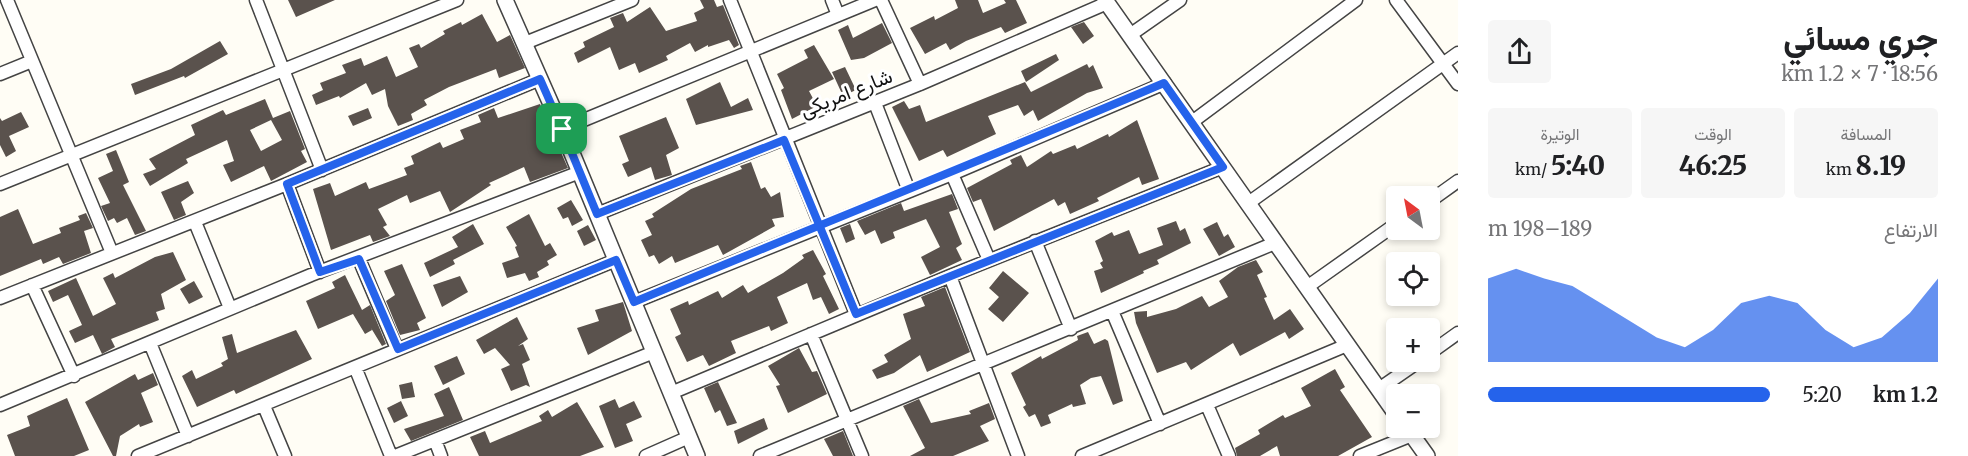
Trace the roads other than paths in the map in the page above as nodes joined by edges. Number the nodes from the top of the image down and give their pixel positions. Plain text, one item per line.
1 (7, 0) edge
2 (256, 0) edge
3 (457, 0) edge
4 (505, 0) edge
5 (632, 0) edge
6 (730, 0) edge
7 (832, 0) edge
8 (875, 0) edge
9 (880, 0) edge
10 (1180, 0) edge
11 (1356, 0) edge
12 (1396, 0) edge
13 (1106, 2) edge
14 (838, 15) junction
15 (1130, 35) junction
16 (525, 43) junction
17 (749, 50) junction
18 (1458, 53) edge
19 (32, 61) junction
20 (1443, 64) junction
21 (284, 70) junction
22 (0, 74) edge
23 (540, 79) junction
24 (1164, 83) junction
25 (920, 84) junction
26 (1458, 84) edge
27 (875, 103) junction
28 (1192, 122) junction
29 (562, 129) junction
30 (784, 140) junction
31 (70, 156) junction
32 (1223, 167) junction
33 (322, 170) junction
34 (580, 172) junction
35 (951, 174) junction
36 (1458, 181) edge
37 (0, 184) edge
38 (287, 184) junction
39 (909, 191) junction
40 (1440, 194) edge
41 (1247, 204) junction
42 (597, 214) junction
43 (195, 222) junction
44 (820, 225) junction
45 (1386, 231) edge
46 (1035, 241) junction
47 (1275, 243) junction
48 (112, 253) junction
49 (359, 259) junction
50 (616, 260) junction
51 (989, 260) junction
52 (320, 272) junction
53 (950, 276) junction
54 (32, 285) junction
55 (1307, 287) junction
56 (0, 298) edge
57 (634, 302) junction
58 (230, 308) junction
59 (1112, 311) junction
60 (856, 314) junction
61 (1071, 329) junction
62 (1458, 333) edge
63 (811, 334) junction
64 (150, 343) junction
65 (1347, 345) junction
66 (1440, 346) edge
67 (398, 349) junction
68 (654, 352) junction
69 (982, 365) junction
70 (355, 367) junction
71 (1404, 372) edge
72 (74, 376) junction
73 (1379, 389) junction
74 (671, 393) junction
75 (1386, 399) edge
76 (0, 405) edge
77 (1207, 405) junction
78 (264, 406) junction
79 (846, 420) junction
80 (1160, 424) junction
81 (188, 436) junction
82 (689, 437) junction
83 (1395, 438) edge
84 (1414, 438) edge
85 (435, 440) junction
86 (138, 456) edge
87 (285, 456) edge
88 (393, 456) edge
89 (441, 456) edge
90 (645, 456) edge
91 (697, 456) edge
92 (760, 456) edge
93 (862, 456) edge
94 (1018, 456) edge
95 (1082, 456) edge
96 (1228, 456) edge
97 (1360, 456) edge
98 (1427, 456) edge

1 - 19 street
2 - 21 street
3 - 21 street
4 - 16 street
5 - 16 street
6 - 17 street
7 - 14 street
8 - 14 street
9 - 25 street
10 - 15 street
11 - 28 street
12 - 20 street
13 - 15 street
13 - 25 street, شارع امريكى
14 - 17 street
15 - 24 street
16 - 23 street
17 - 29 street
17 - 30 street
18 - 20 street
19 - 22 street
19 - 31 street
20 - 26 street
20 - 41 street
21 - 31 street
21 - 33 street
23 - 29 street
23 - 33 street
24 - 28 street
24 - 35 street
25 - 27 street, شارع امريكى
27 - 30 street, شارع امريكى
27 - 39 street
28 - 32 street
29 - 34 street
30 - 42 street, شارع امريكى
30 - 44 street
31 - 37 street
31 - 48 street
32 - 41 street
32 - 46 street
33 - 38 street
34 - 42 street
34 - 49 street
35 - 39 street
35 - 51 street
36 - 40 street
38 - 43 street
38 - 52 street
39 - 44 street
41 - 47 street
42 - 50 street
43 - 48 street
43 - 58 street
44 - 57 street
44 - 60 street
45 - 55 street
46 - 51 street
46 - 61 street
47 - 55 street
47 - 59 street
48 - 54 street
49 - 52 street
49 - 67 street
50 - 57 street
50 - 67 street
51 - 53 street
52 - 58 street
53 - 60 street
53 - 69 street
54 - 56 street
54 - 72 street
55 - 65 street
57 - 68 street
58 - 64 street
59 - 61 street
59 - 80 street
60 - 63 street
61 - 69 street
62 - 66 street
63 - 74 street
63 - 79 street
64 - 72 street
64 - 81 street
65 - 73 street
65 - 77 street
67 - 70 street
68 - 74 street
68 - 85 street
69 - 79 street
69 - 94 street
70 - 78 street
70 - 88 street
71 - 73 street
72 - 76 street
73 - 75 street
74 - 82 street
77 - 80 street
77 - 96 street
78 - 81 street
78 - 87 street
79 - 92 street
79 - 93 street
80 - 95 street
81 - 86 street
82 - 90 street
82 - 91 street
83 - 97 street
84 - 98 street
85 - 88 street
85 - 89 street

